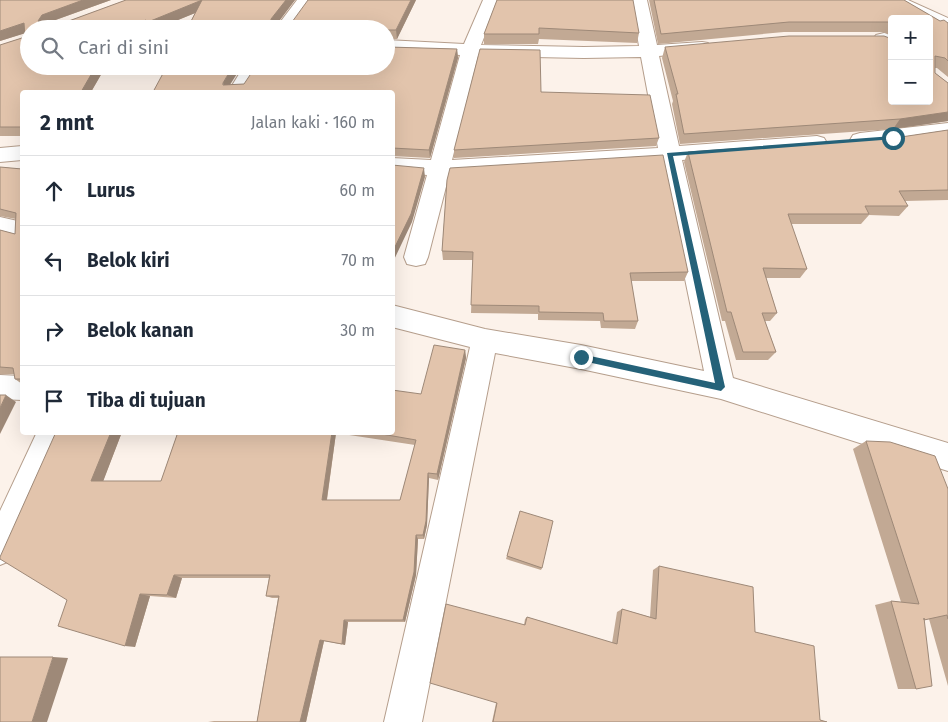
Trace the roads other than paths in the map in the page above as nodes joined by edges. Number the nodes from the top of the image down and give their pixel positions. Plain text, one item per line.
1 (306, 0) edge
2 (491, 0) edge
3 (639, 0) edge
4 (895, 0) edge
5 (291, 20) edge
6 (940, 25) edge
7 (862, 39) edge
8 (888, 40) edge
9 (716, 45) edge
10 (395, 46) edge
11 (470, 50) junction
12 (648, 52) junction
13 (248, 75) edge
14 (239, 90) edge
15 (948, 130) edge
16 (20, 153) edge
17 (670, 154) junction
18 (0, 155) edge
19 (395, 165) edge
20 (439, 168) junction
21 (0, 226) edge
22 (20, 231) edge
23 (416, 258) dead end
24 (395, 317) edge
25 (485, 340) junction
26 (0, 387) edge
27 (721, 387) junction
28 (20, 388) edge
29 (51, 435) edge
30 (948, 457) edge
31 (0, 548) edge
32 (403, 722) edge

1 - 5 street
2 - 11 street
3 - 12 street
4 - 6 street
7 - 8 street
9 - 12 street
10 - 11 street
11 - 12 street
11 - 20 street
12 - 17 street
13 - 14 street
15 - 17 street
16 - 18 street
17 - 20 street
17 - 27 street
19 - 20 street
20 - 23 street
21 - 22 street
24 - 25 street
25 - 27 street
25 - 32 street
26 - 28 street
27 - 30 street
29 - 31 street

